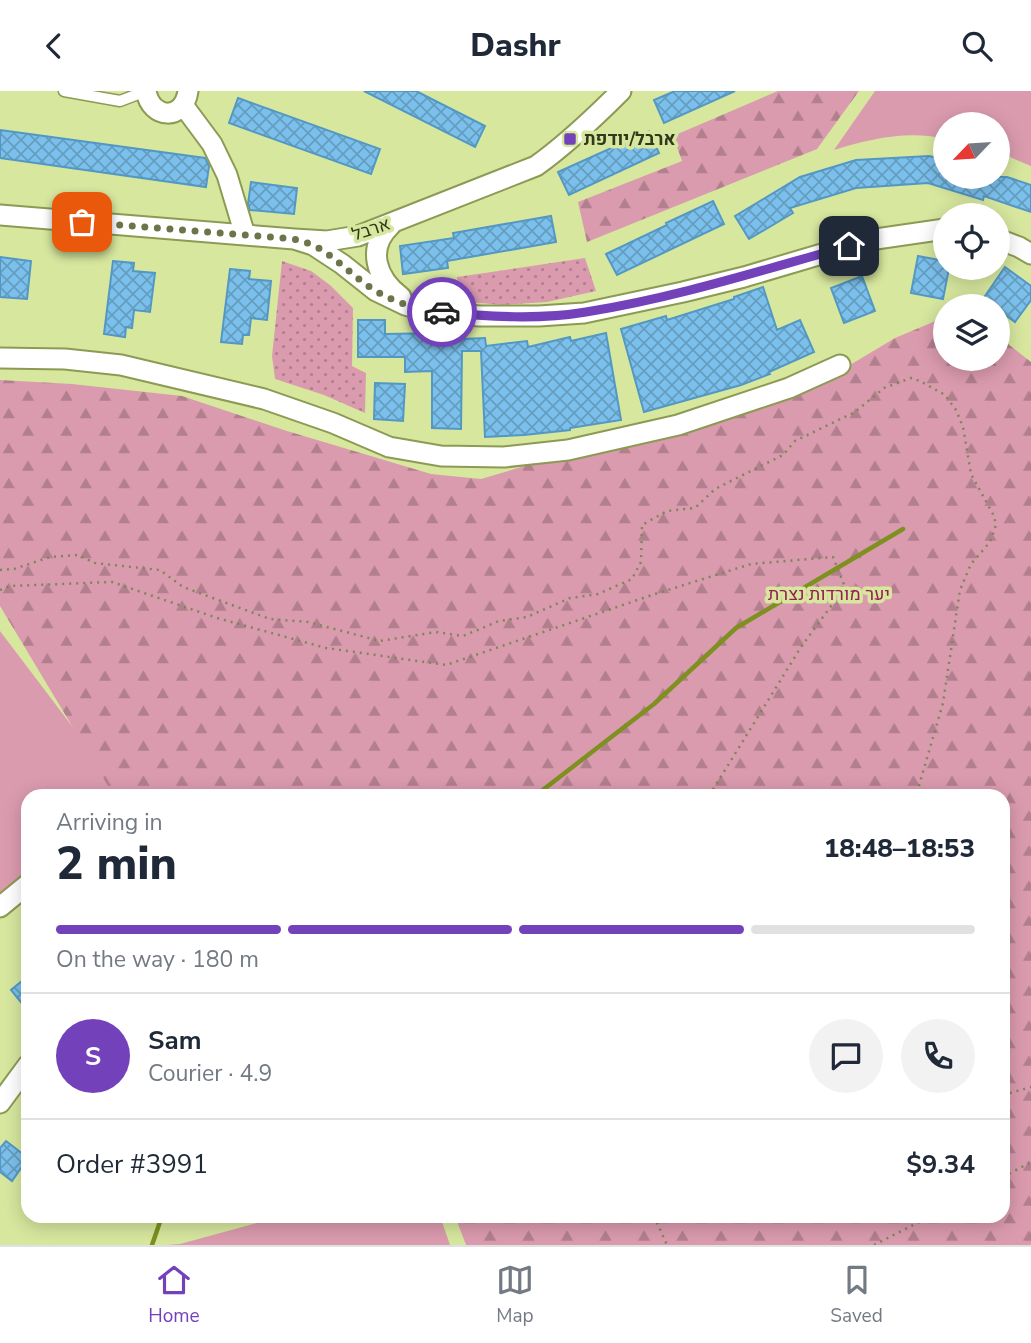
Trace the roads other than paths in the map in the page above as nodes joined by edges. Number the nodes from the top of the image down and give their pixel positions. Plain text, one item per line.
1 (64, 91) edge
2 (146, 91) edge
3 (621, 91) edge
4 (186, 98) edge
5 (0, 215) edge
6 (393, 223) junction
7 (933, 231) edge
8 (245, 235) junction
9 (294, 239) junction
10 (1010, 244) edge
11 (1031, 254) edge
12 (416, 308) junction
13 (0, 358) edge
14 (840, 365) dead end
15 (21, 890) edge
16 (0, 907) edge
17 (21, 1074) edge
18 (0, 1103) edge

1 - 2 lane
2 - 4 street
3 - 6 street, ארבל
4 - 8 street
5 - 8 street, ארבל
6 - 9 street, ארבל
6 - 12 street
7 - 12 street
8 - 9 street, ארבל
9 - 12 street
10 - 11 street
13 - 14 street
15 - 16 street
17 - 18 street

